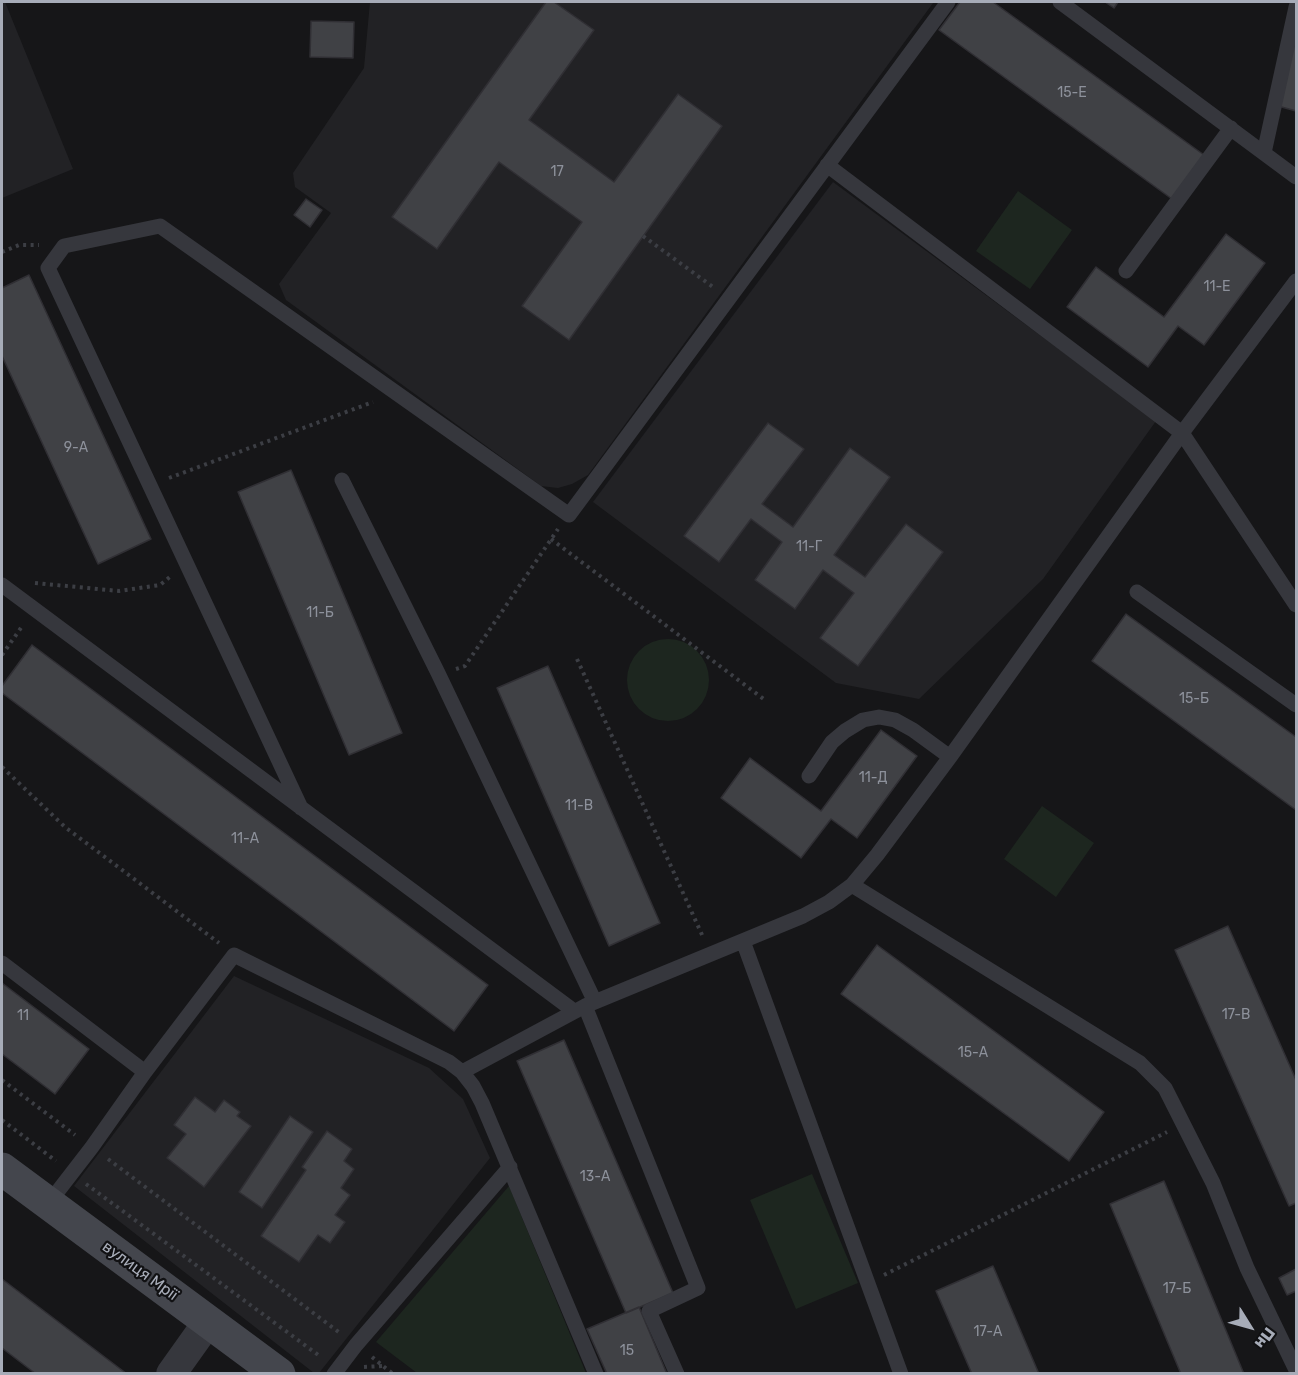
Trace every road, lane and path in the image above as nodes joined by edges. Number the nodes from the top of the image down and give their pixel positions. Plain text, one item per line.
1 (948, 2) edge
2 (1060, 2) edge
3 (1296, 7) edge
4 (1231, 128) junction
5 (1264, 153) junction
6 (827, 165) junction
7 (1296, 177) edge
8 (643, 236) dead end
9 (64, 246) junction
10 (2, 252) edge
11 (1126, 271) dead end
12 (1296, 282) edge
13 (729, 298) junction
14 (396, 393) junction
15 (1182, 433) junction
16 (342, 480) dead end
17 (150, 485) junction
18 (569, 515) junction
19 (551, 539) junction
20 (187, 563) junction
21 (24, 582) dead end
22 (2, 585) edge
23 (1137, 592) dead end
24 (1296, 605) edge
25 (33, 609) junction
26 (2, 655) edge
27 (577, 659) dead end
28 (438, 673) junction
29 (765, 700) dead end
30 (1296, 705) edge
31 (950, 757) junction
32 (2, 767) edge
33 (808, 776) dead end
34 (301, 808) junction
35 (852, 885) junction
36 (743, 941) junction
37 (711, 954) junction
38 (234, 955) junction
39 (2, 963) edge
40 (585, 1006) junction
41 (145, 1072) junction
42 (462, 1072) junction
43 (2, 1080) edge
44 (2, 1120) edge
45 (1184, 1123) junction
46 (92, 1147) junction
47 (510, 1167) junction
48 (2, 1169) edge
49 (72, 1174) junction
50 (48, 1204) junction
51 (868, 1283) junction
52 (208, 1322) junction
53 (357, 1345) junction
54 (384, 1366) dead end
55 (1296, 1370) edge
56 (336, 1371) edge
57 (171, 1374) edge
58 (279, 1374) edge
59 (393, 1374) edge
60 (596, 1374) edge
61 (677, 1374) edge
62 (901, 1374) edge

1 - 6 lane
2 - 4 lane
3 - 5 lane
4 - 5 lane
4 - 11 lane
5 - 7 lane
6 - 13 lane
6 - 15 lane
8 - 13 path
9 - 10 path
9 - 14 lane
9 - 17 lane
12 - 15 lane
13 - 18 lane
14 - 17 path
14 - 18 lane
15 - 24 lane
15 - 31 lane
16 - 28 lane
17 - 20 lane
18 - 19 path
19 - 28 path
19 - 29 path
20 - 21 path
20 - 34 lane
22 - 25 lane
23 - 30 lane
25 - 26 path
25 - 34 lane
27 - 37 path
28 - 40 lane
31 - 33 lane
31 - 35 lane
32 - 38 path
34 - 40 lane
35 - 36 lane
35 - 45 lane
36 - 37 lane
36 - 51 lane
37 - 40 lane
38 - 41 lane
38 - 42 lane
39 - 41 lane
40 - 42 lane
40 - 61 lane
41 - 46 lane
42 - 47 lane
43 - 46 path
44 - 49 path
45 - 51 path
45 - 55 lane
46 - 49 lane
46 - 53 path
47 - 53 lane
47 - 60 lane
48 - 50 street, вулиця Мрії
49 - 50 lane
49 - 56 path
50 - 52 street, вулиця Мрії
51 - 62 lane
52 - 57 street
52 - 58 street, вулиця Мрії
53 - 56 lane
54 - 59 path

